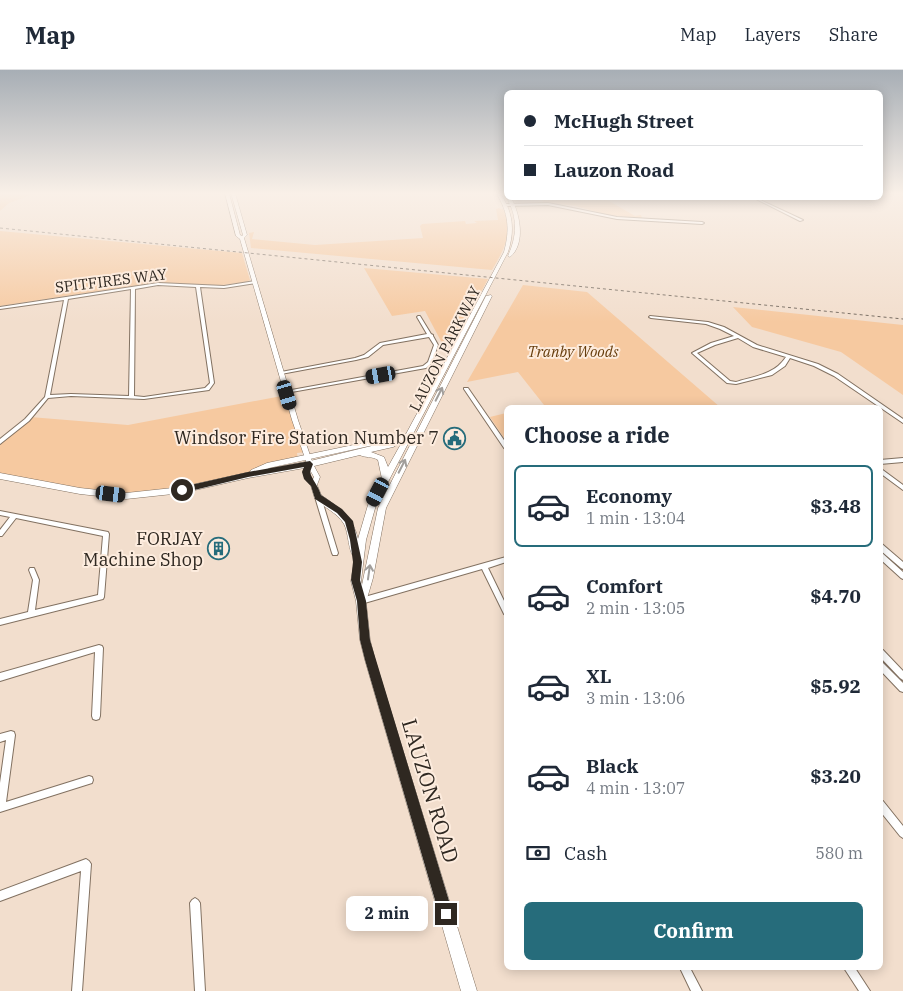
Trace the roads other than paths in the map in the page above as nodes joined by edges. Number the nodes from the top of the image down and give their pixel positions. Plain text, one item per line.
1 (238, 236) edge
2 (510, 236) edge
3 (517, 236) edge
4 (242, 238) joint
5 (255, 282) junction
6 (198, 286) junction
7 (133, 288) junction
8 (66, 298) junction
9 (0, 308) edge
10 (419, 317) dead end
11 (652, 317) dead end
12 (431, 335) junction
13 (738, 337) junction
14 (789, 356) junction
15 (281, 373) junction
16 (466, 389) dead end
17 (286, 392) junction
18 (47, 397) junction
19 (131, 398) junction
20 (880, 405) edge
21 (883, 407) edge
22 (903, 421) edge
23 (407, 436) junction
24 (417, 438) junction
25 (0, 442) edge
26 (504, 444) edge
27 (353, 454) junction
28 (309, 460) junction
29 (903, 460) edge
30 (883, 462) edge
31 (883, 472) edge
32 (0, 476) edge
33 (385, 480) junction
34 (903, 488) edge
35 (318, 497) junction
36 (0, 513) edge
37 (15, 516) junction
38 (0, 534) edge
39 (883, 549) edge
40 (335, 553) dead end
41 (883, 558) edge
42 (504, 561) edge
43 (357, 562) junction
44 (903, 566) edge
45 (484, 567) junction
46 (32, 570) dead end
47 (903, 576) edge
48 (362, 601) junction
49 (504, 608) edge
50 (31, 613) junction
51 (0, 622) edge
52 (883, 655) edge
53 (883, 668) edge
54 (903, 676) edge
55 (0, 677) edge
56 (903, 688) edge
57 (96, 716) dead end
58 (0, 738) edge
59 (89, 780) dead end
60 (0, 808) edge
61 (883, 808) edge
62 (903, 833) edge
63 (0, 896) edge
64 (195, 903) dead end
65 (687, 970) edge
66 (850, 970) edge
67 (77, 991) edge
68 (200, 991) edge
69 (469, 991) edge
70 (697, 991) edge
71 (864, 991) edge

1 - 4 street
2 - 23 main road, LAUZON PARKWAY
24 -> 3 main road, LAUZON PARKWAY
4 - 5 street
5 - 6 street, SPITFIRES WAY
5 - 15 street
6 - 7 street, SPITFIRES WAY
6 - 19 street
7 - 8 street, SPITFIRES WAY
7 - 19 street
8 - 9 street, SPITFIRES WAY
8 - 18 street
10 - 12 street
11 - 13 street
12 - 15 street
12 - 17 street
13 - 14 street
13 - 14 street
14 - 20 street
15 - 17 street
16 - 26 street
17 - 28 street
18 - 19 street
18 - 25 street
21 - 22 street
23 - 24 main road
23 - 27 main road
23 - 28 main road
23 - 33 main road, LAUZON PARKWAY
48 -> 24 main road, LAUZON PARKWAY
27 - 28 main road
27 - 33 main road
28 - 32 main road
28 - 35 street
29 - 30 street
31 - 34 street
33 - 43 main road, LAUZON PARKWAY
35 - 40 street
35 - 43 main road
36 - 37 street
37 - 38 street
37 - 50 street
39 - 44 street
41 - 47 street
42 - 45 street
43 - 48 main road, LAUZON PARKWAY
45 - 48 street
45 - 49 street
46 - 50 street
48 - 69 main road, LAUZON ROAD
50 - 51 street
52 - 54 street
53 - 56 street
55 - 57 street
58 - 60 street
59 - 60 street
61 - 62 street
63 - 67 street
64 - 68 street
65 - 70 street
66 - 71 street

